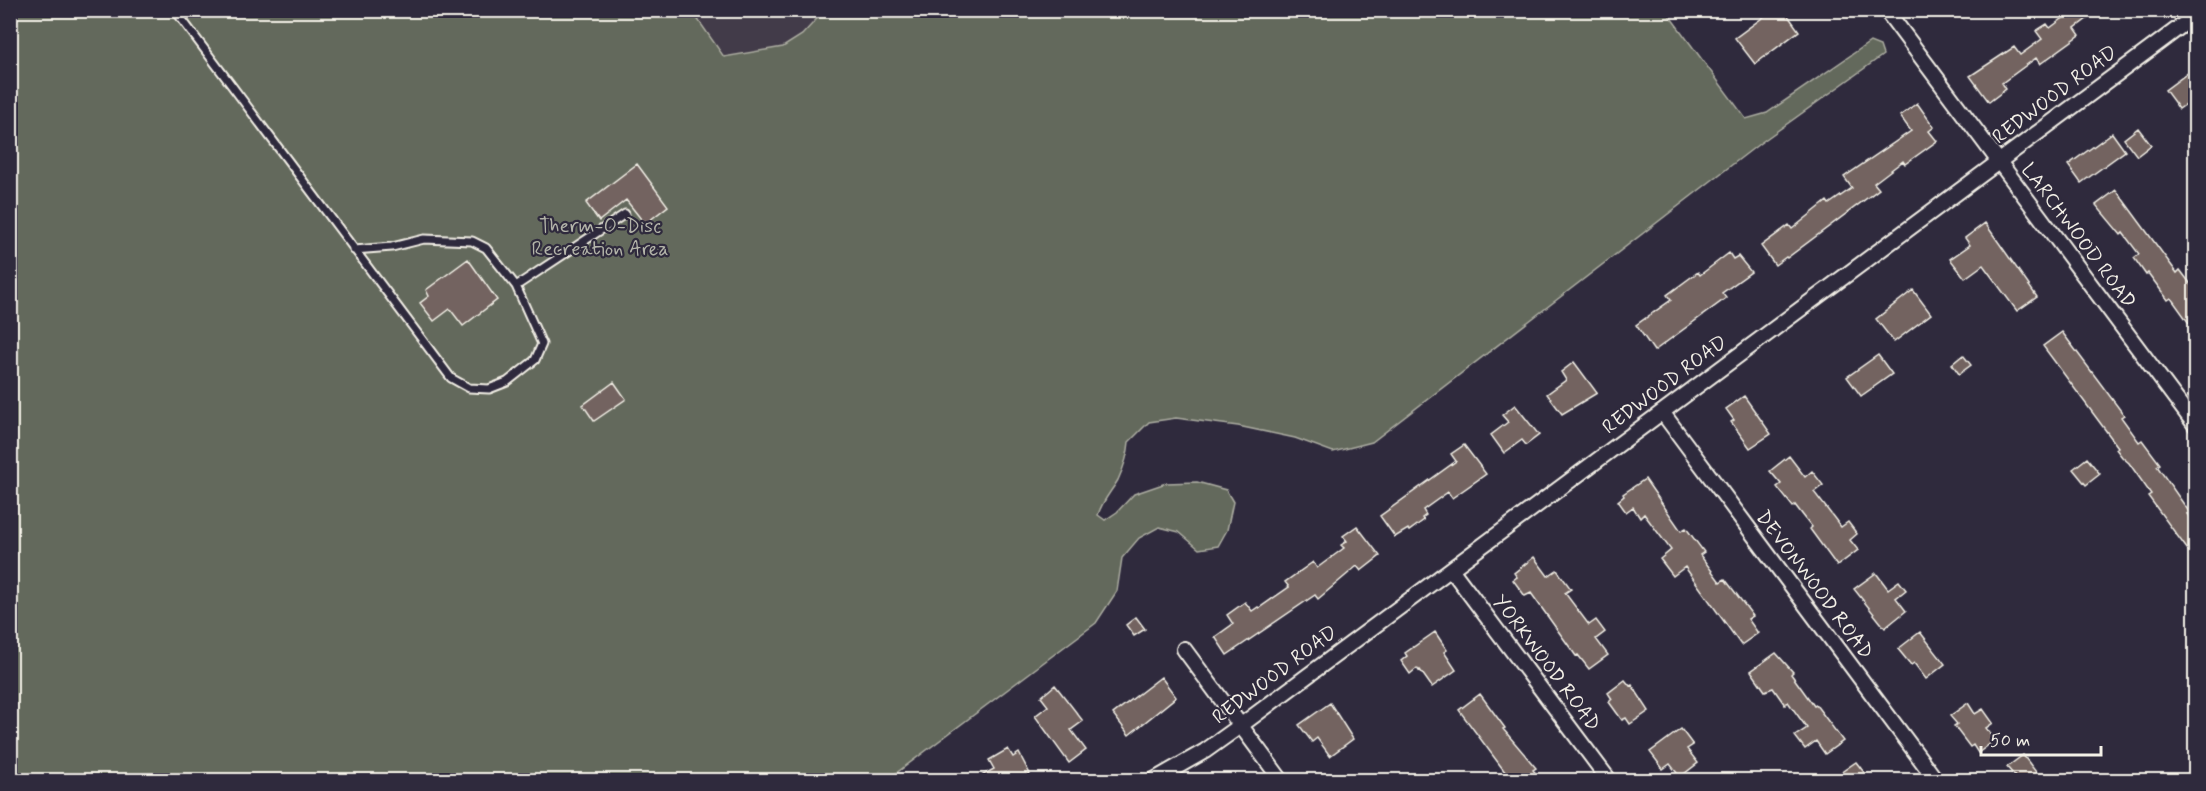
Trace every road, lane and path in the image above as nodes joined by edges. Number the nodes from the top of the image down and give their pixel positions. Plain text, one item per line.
1 (175, 10) edge
2 (1886, 10) edge
3 (2196, 15) edge
4 (1998, 162) junction
5 (625, 214) dead end
6 (354, 250) junction
7 (516, 286) junction
8 (1662, 412) junction
9 (2196, 426) edge
10 (1451, 569) junction
11 (1184, 649) dead end
12 (1240, 726) junction
13 (1154, 780) edge
14 (1281, 780) edge
15 (1609, 780) edge
16 (1936, 780) edge

1 - 6 lane
2 - 4 street, LARCHWOOD ROAD
3 - 4 street, REDWOOD ROAD
4 - 8 street, REDWOOD ROAD
4 - 9 street, LARCHWOOD ROAD
5 - 7 lane
6 - 7 lane
6 - 7 lane
8 - 10 street, REDWOOD ROAD
8 - 16 street, DEVONWOOD ROAD
10 - 12 street, REDWOOD ROAD
10 - 15 street, YORKWOOD ROAD
11 - 12 street
12 - 13 street, REDWOOD ROAD
12 - 14 street

